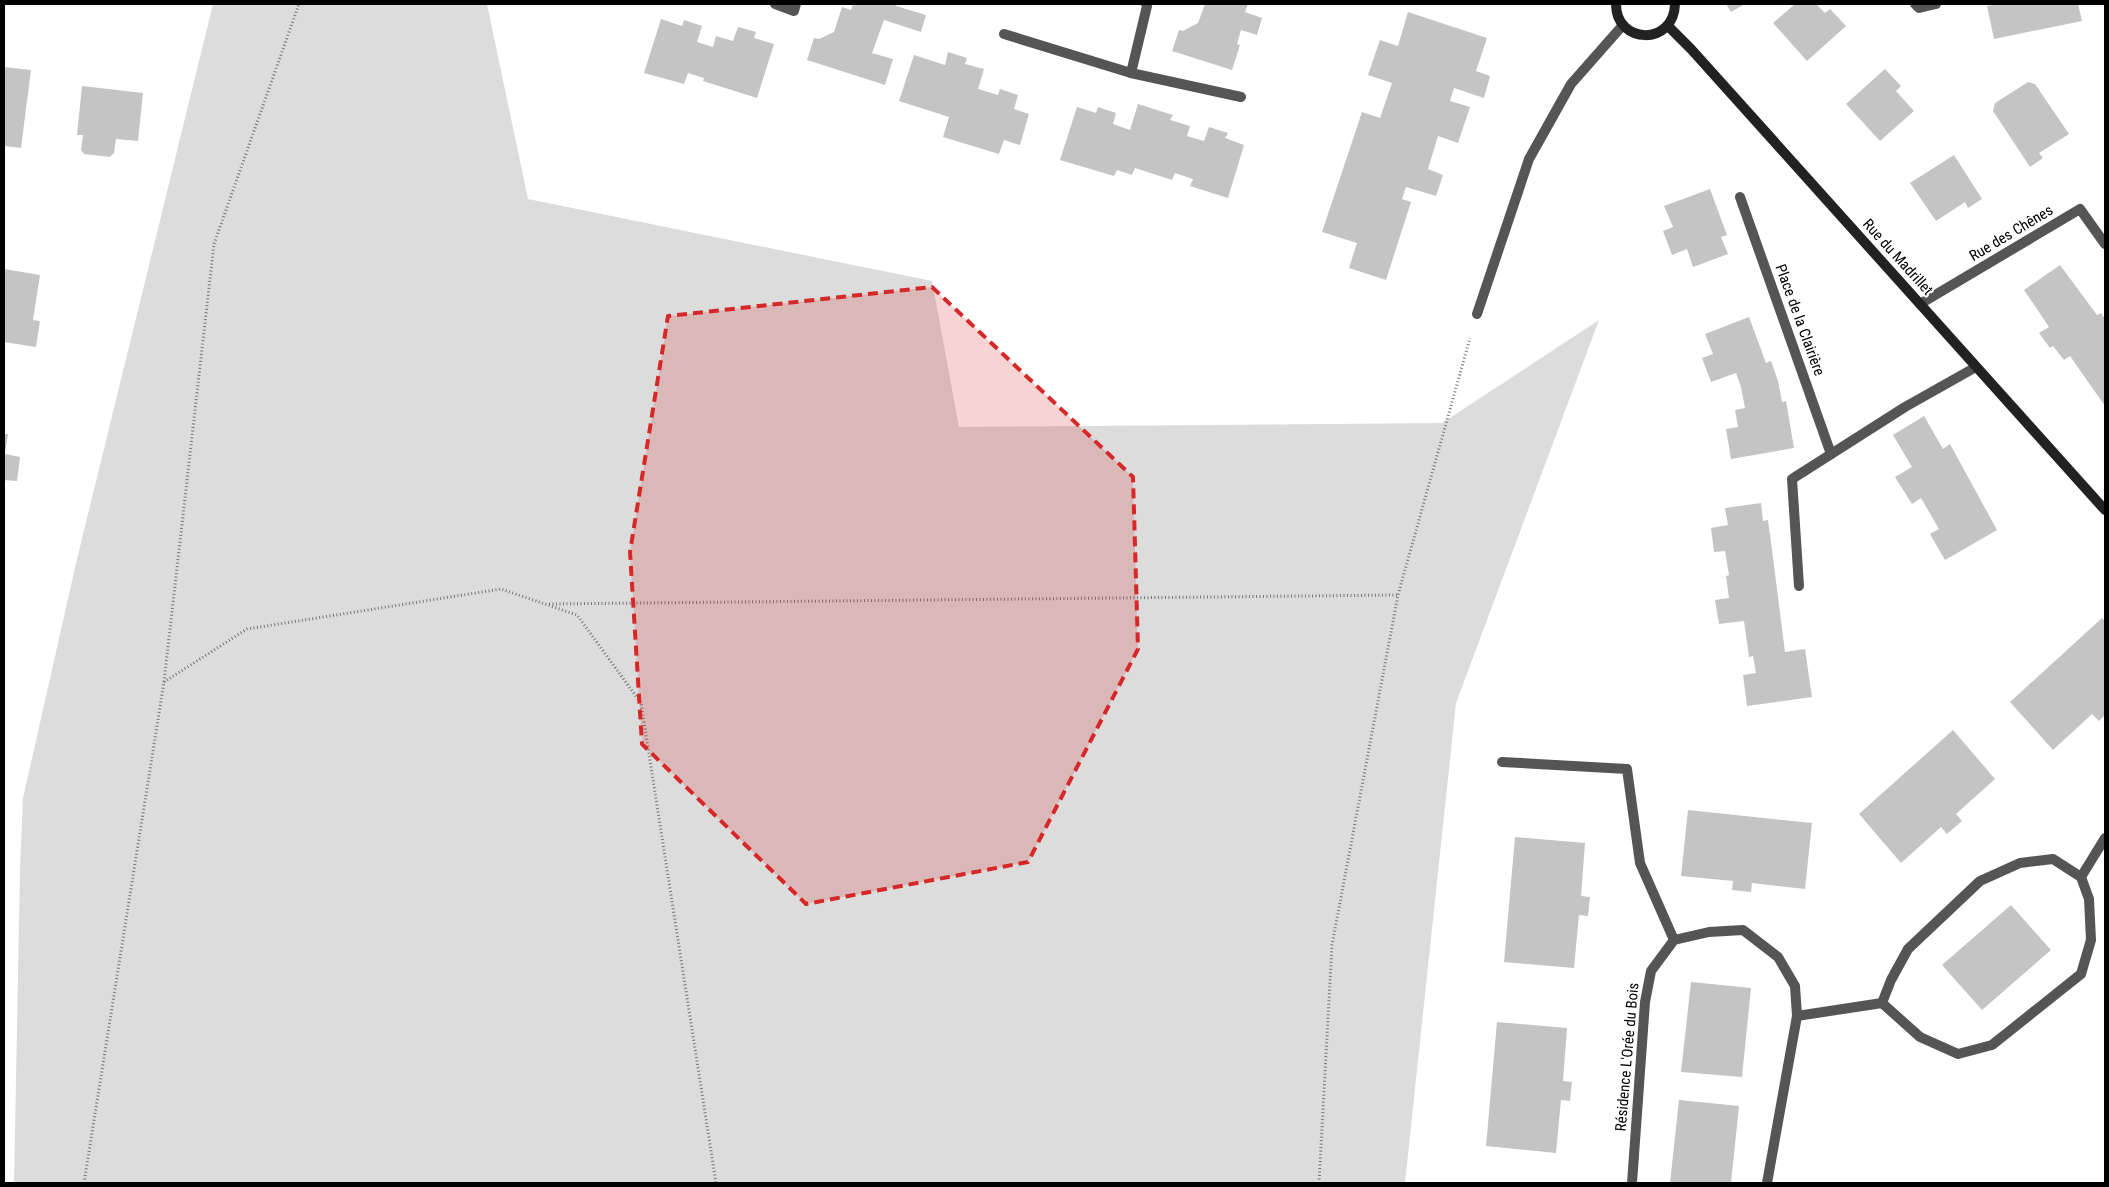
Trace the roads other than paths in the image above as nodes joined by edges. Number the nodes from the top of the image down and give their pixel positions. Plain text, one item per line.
1 (775, 4) edge
2 (796, 4) edge
3 (1146, 4) edge
4 (1616, 4) edge
5 (1675, 4) edge
6 (1915, 4) edge
7 (1936, 4) edge
8 (1624, 26) junction
9 (1668, 26) junction
10 (1004, 34) dead end
11 (1132, 73) junction
12 (1241, 97) dead end
13 (1740, 197) dead end
14 (2105, 244) edge
15 (1920, 304) junction
16 (1477, 314) road end
17 (1976, 367) junction
18 (1831, 454) junction
19 (2105, 510) edge
20 (1799, 586) dead end
21 (1502, 762) dead end
22 (2105, 838) edge
23 (2081, 877) junction
24 (1674, 940) junction
25 (1882, 1003) junction
26 (1797, 1016) junction
27 (1632, 1183) edge
28 (1767, 1183) edge

1 - 2 street
3 - 11 street
4 - 8 street
5 - 9 street
6 - 7 street
8 - 9 street
8 - 16 street
9 - 15 street, Rue du Madrillet
10 - 11 street
11 - 12 street
13 - 18 street, Place de la Clairière
14 - 15 street, Rue des Chênes
15 - 17 street, Rue du Madrillet
17 - 18 street
17 - 19 street, Rue du Madrillet
18 - 20 street
21 - 24 street
22 - 23 street
23 - 25 street
23 - 25 street
24 - 26 street
24 - 27 street, Résidence L'Orée du Bois
25 - 26 street
26 - 28 street

